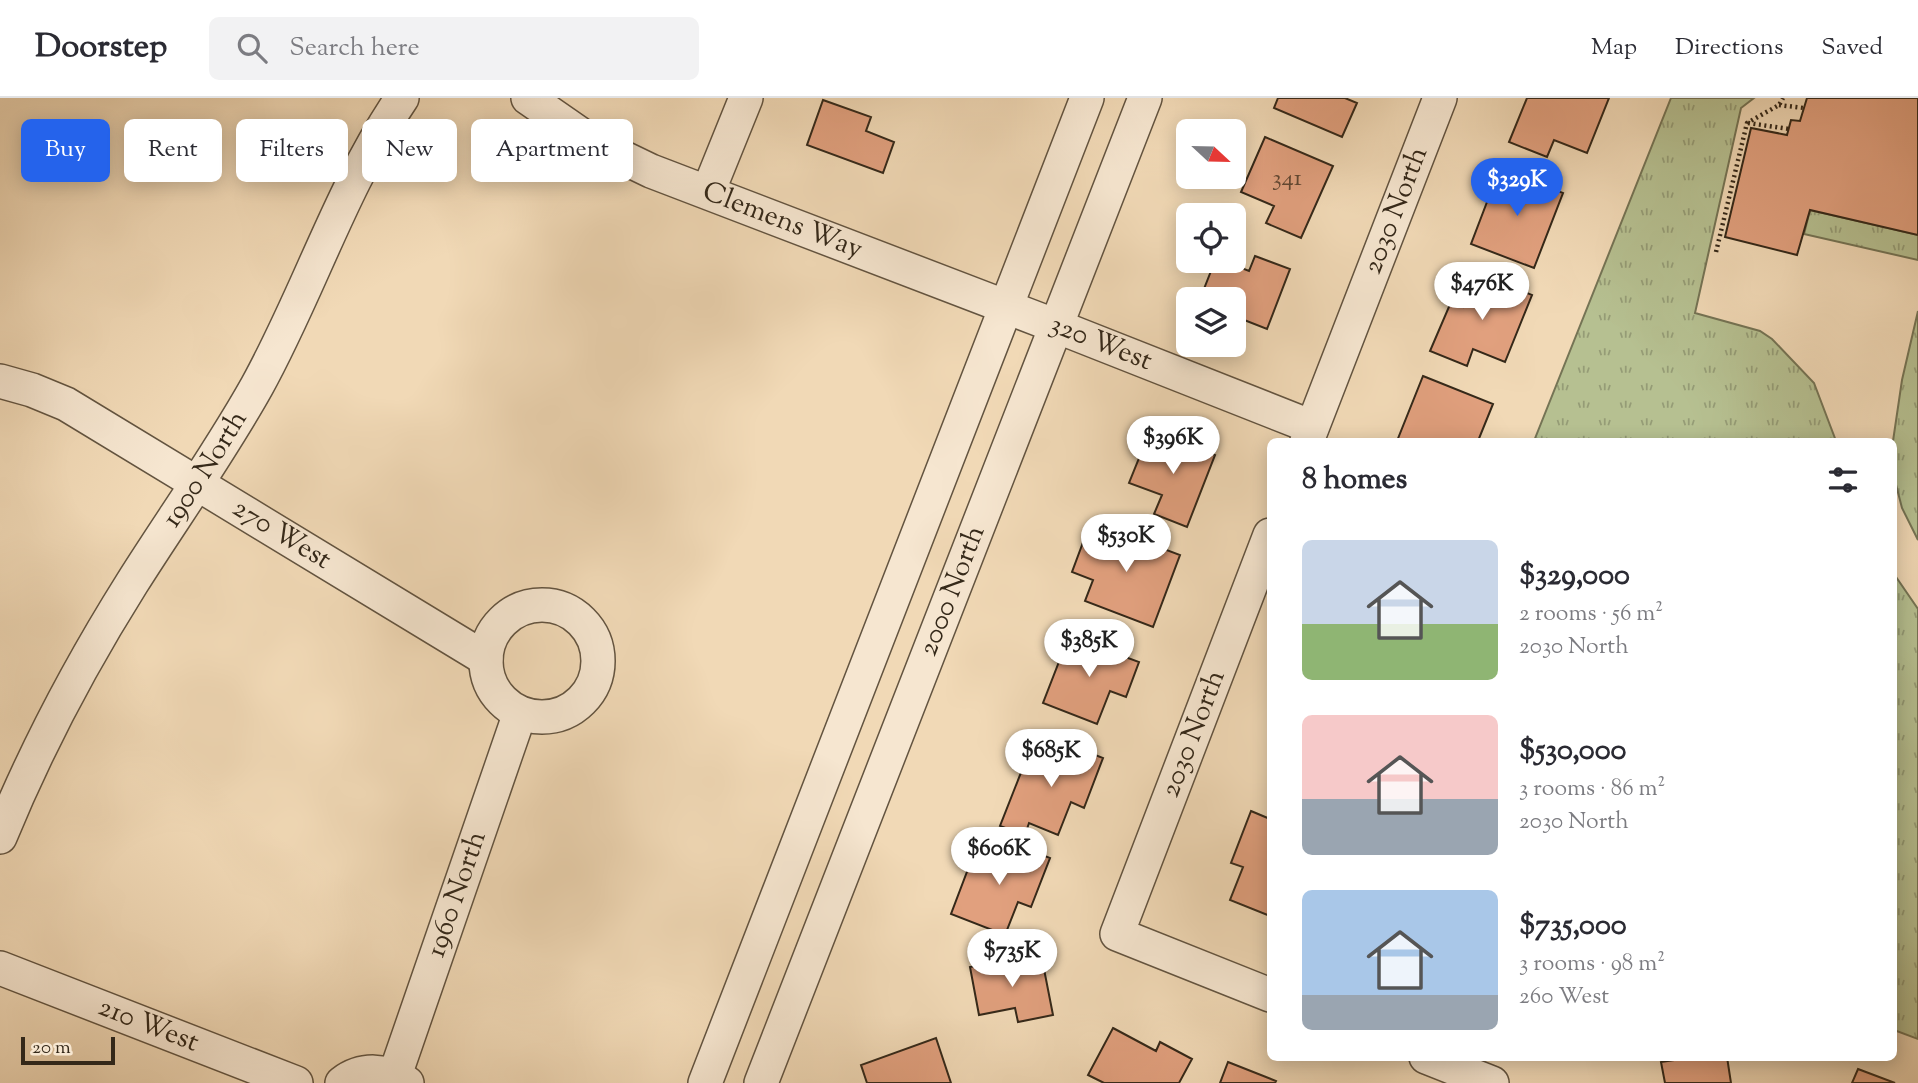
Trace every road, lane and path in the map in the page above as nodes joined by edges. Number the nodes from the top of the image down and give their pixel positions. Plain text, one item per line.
1 (402, 98) edge
2 (528, 98) edge
3 (746, 98) edge
4 (1087, 98) edge
5 (1145, 98) edge
6 (1440, 98) edge
7 (1783, 98) edge
8 (1779, 105) junction
9 (1804, 108) dead end
10 (1747, 123) junction
11 (1789, 129) dead end
12 (708, 192) junction
13 (1716, 252) dead end
14 (1006, 306) junction
15 (1056, 326) junction
16 (0, 382) edge
17 (1309, 434) edge
18 (195, 484) junction
19 (1267, 542) edge
20 (486, 659) junction
21 (520, 713) junction
22 (0, 837) edge
23 (0, 968) edge
24 (1267, 994) edge
25 (1436, 1061) edge
26 (401, 1079) edge
27 (296, 1083) edge
28 (342, 1083) edge
29 (705, 1083) edge
30 (761, 1083) edge
31 (1492, 1083) edge

1 - 18 street, 1900 North
2 - 12 street, Clemens Way
3 - 12 street
4 - 14 street, 2000 North
5 - 15 street, 2000 North
6 - 17 street, 2030 North
7 - 8 path
8 - 9 path
8 - 10 path
10 - 11 path
10 - 13 path
12 - 14 street, Clemens Way
14 - 15 street, 320 West
14 - 29 street, 2000 North
15 - 17 street, 320 West
15 - 30 street, 2000 North
16 - 18 street, 270 West
18 - 20 street, 270 West
18 - 22 street, 1900 North
19 - 24 street, 2030 North
20 - 21 street
20 - 21 street
21 - 26 street, 1960 North
23 - 27 street, 210 West
25 - 31 street
26 - 28 street

